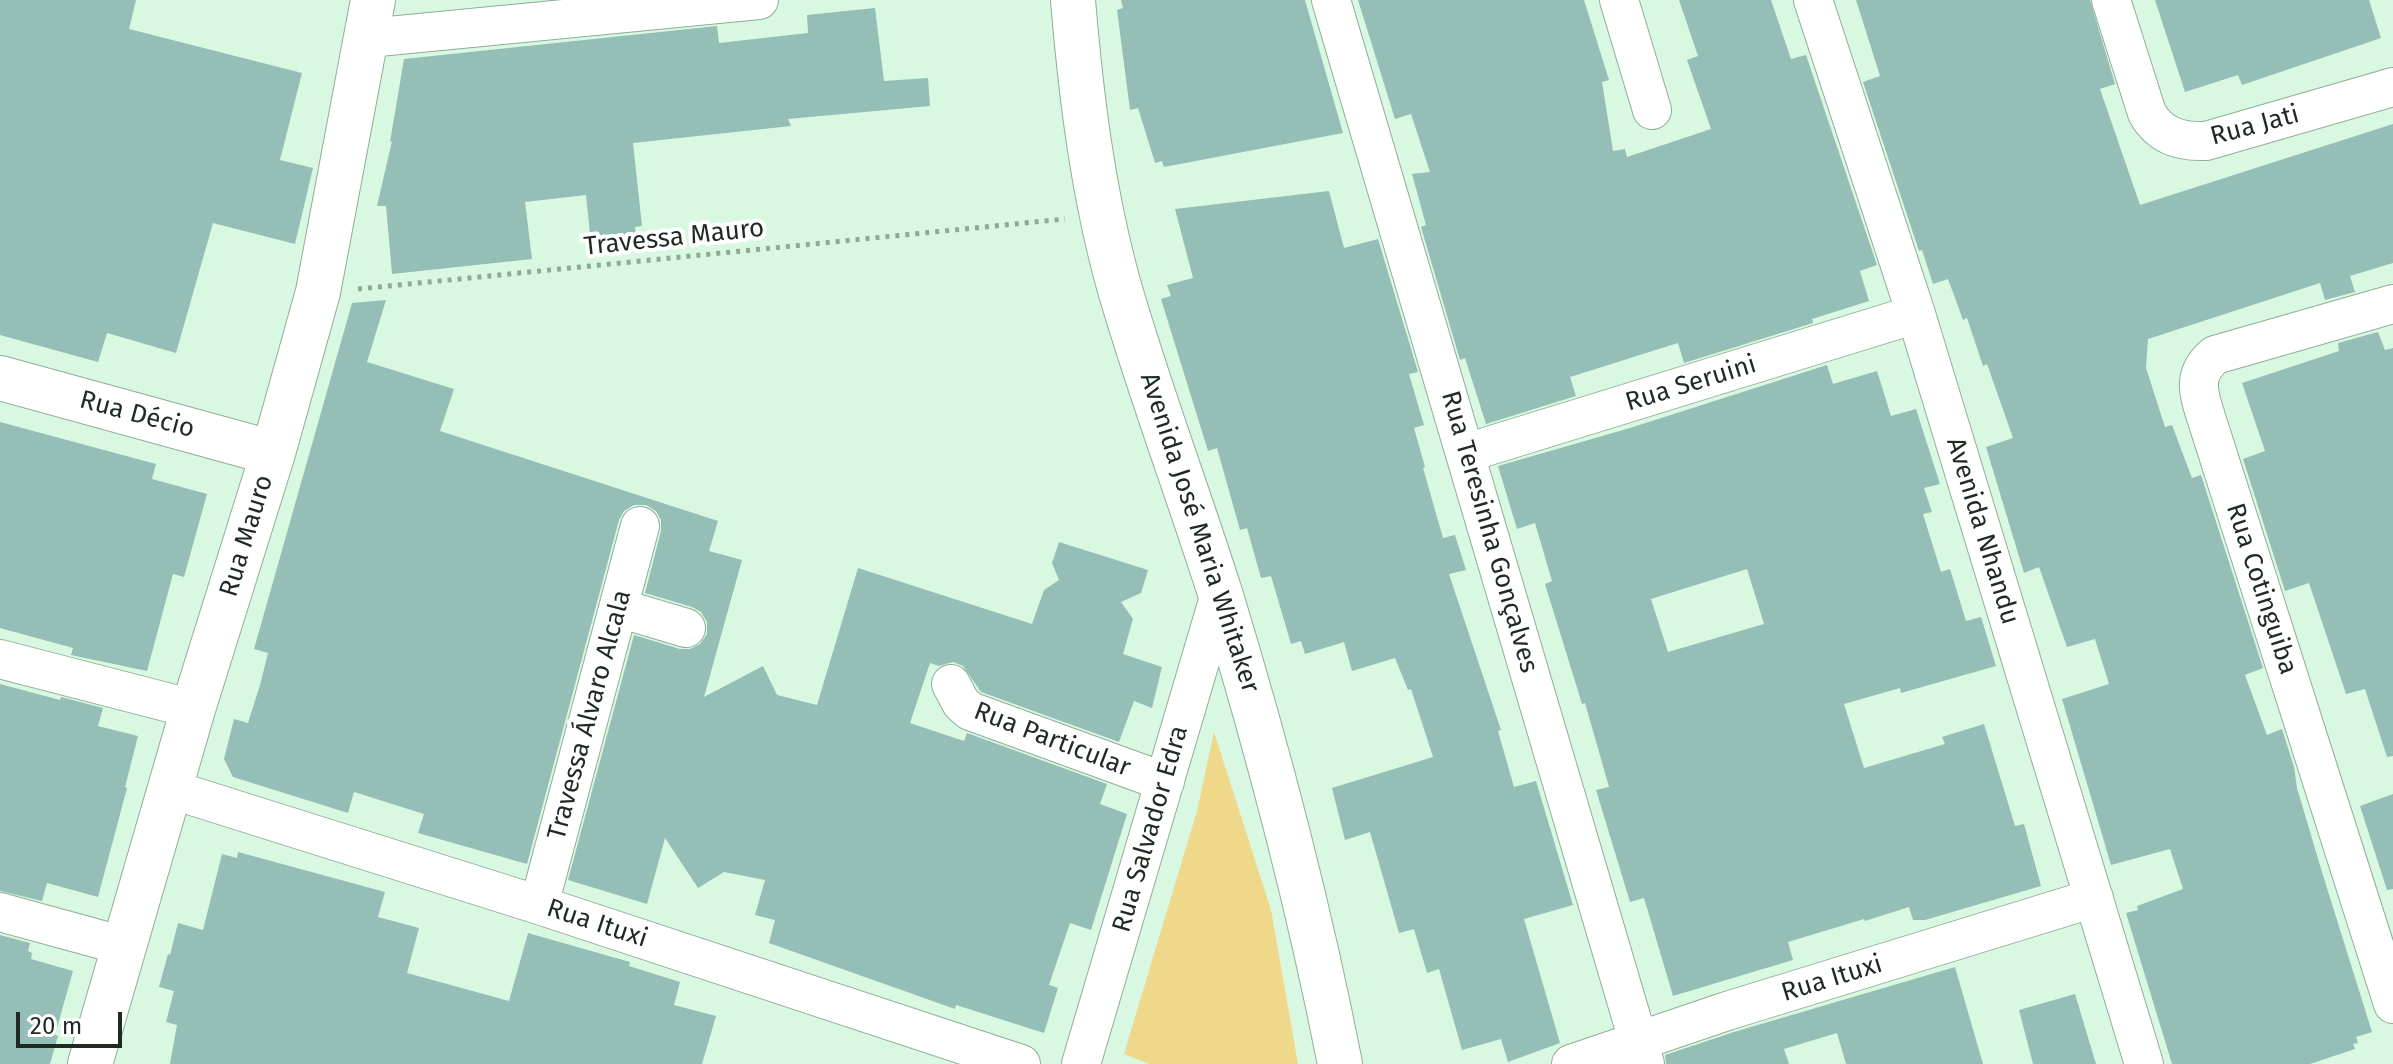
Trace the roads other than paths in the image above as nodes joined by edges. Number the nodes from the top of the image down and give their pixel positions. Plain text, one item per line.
1 (759, 0) edge
2 (1073, 0) edge
3 (1331, 0) edge
4 (1619, 0) edge
5 (1813, 0) edge
6 (2111, 0) edge
7 (370, 19) edge
8 (2393, 87) edge
9 (1652, 110) dead end
10 (2393, 304) edge
11 (1916, 314) junction
12 (0, 378) edge
13 (273, 453) junction
14 (1466, 453) junction
15 (640, 526) dead end
16 (1220, 594) junction
17 (619, 608) junction
18 (686, 628) dead end
19 (0, 659) edge
20 (951, 684) dead end
21 (193, 709) junction
22 (1165, 782) junction
23 (170, 789) junction
24 (2094, 898) junction
25 (539, 905) junction
26 (0, 912) edge
27 (124, 946) junction
28 (2393, 1004) edge
29 (1641, 1052) edge
30 (90, 1064) edge
31 (1021, 1064) edge
32 (1081, 1064) edge
33 (1340, 1064) edge
34 (1571, 1064) edge
35 (2144, 1064) edge

1 - 7 street
2 - 16 street, Avenida José Maria Whitaker
3 - 14 street, Rua Teresinha Gonçalves
4 - 9 street
5 - 11 street, Avenida Nhandu
6 - 8 street, Rua Jati
7 - 13 street, Rua Mauro
10 - 28 street, Rua Cotinguiba
11 - 14 street, Rua Seruini
11 - 24 street, Avenida Nhandu
12 - 13 street, Rua Décio
13 - 21 street, Rua Mauro
14 - 29 street, Rua Teresinha Gonçalves
15 - 17 street, Travessa Álvaro Alcala
16 - 22 street, Rua Salvador Edra
16 - 33 street, Avenida José Maria Whitaker
17 - 18 street
17 - 25 street, Travessa Álvaro Alcala
19 - 21 street
20 - 22 street, Rua Particular
21 - 23 street, Rua Mauro
22 - 32 street, Rua Salvador Edra
23 - 25 street, Rua Ituxi
23 - 27 street, Rua Mauro
24 - 29 street, Rua Ituxi
24 - 35 street, Avenida Nhandu
25 - 31 street, Rua Ituxi
26 - 27 street
27 - 30 street, Rua Mauro
29 - 34 street, Rua Ituxi

